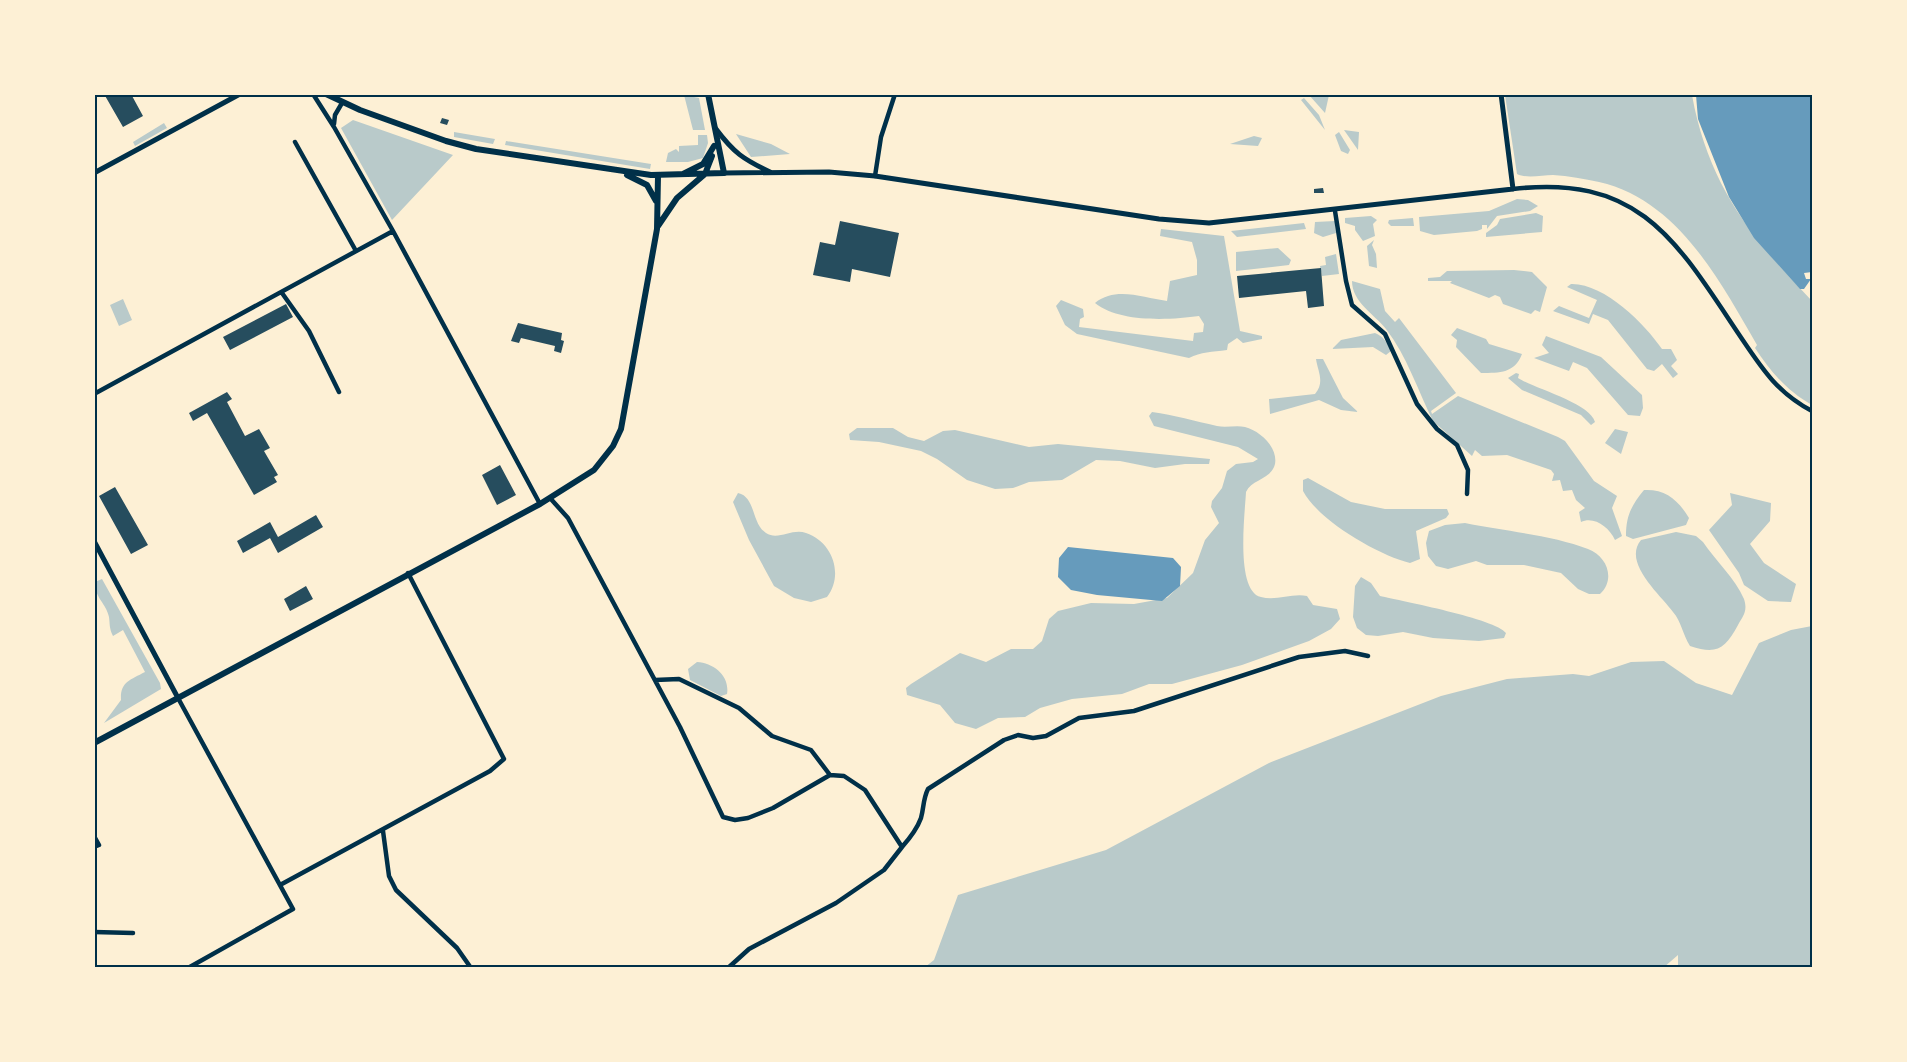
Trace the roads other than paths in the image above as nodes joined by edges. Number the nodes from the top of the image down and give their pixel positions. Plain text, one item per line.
1 (240, 94) edge
2 (313, 94) edge
3 (326, 94) edge
4 (708, 94) edge
5 (896, 94) edge
6 (1501, 94) edge
7 (342, 103) junction
8 (334, 127) junction
9 (716, 129) junction
10 (295, 142) dead end
11 (714, 146) junction
12 (616, 170) junction
13 (772, 172) junction
14 (94, 173) edge
15 (724, 173) junction
16 (705, 174) junction
17 (658, 176) junction
18 (678, 176) junction
19 (875, 176) junction
20 (1513, 189) junction
21 (657, 208) junction
22 (1335, 211) junction
23 (657, 229) junction
24 (393, 231) junction
25 (356, 251) junction
26 (282, 293) junction
27 (339, 392) dead end
28 (94, 394) edge
29 (1812, 411) edge
30 (1467, 494) dead end
31 (550, 498) junction
32 (540, 504) junction
33 (94, 542) edge
34 (408, 573) junction
35 (1368, 656) dead end
36 (655, 680) junction
37 (178, 698) junction
38 (94, 743) edge
39 (830, 776) junction
40 (383, 831) junction
41 (94, 836) edge
42 (94, 847) edge
43 (902, 847) junction
44 (280, 885) junction
45 (94, 932) edge
46 (133, 933) dead end
47 (188, 968) edge
48 (471, 968) edge
49 (728, 968) edge

1 - 14 street
2 - 8 street
3 - 7 main road
4 - 9 main road
5 - 19 street
6 - 20 street
7 - 8 street
7 - 12 main road
8 - 24 street
9 - 11 main road
9 - 13 street
9 - 15 main road
10 - 25 street
11 - 16 main road
11 - 18 main road
12 - 17 main road
12 - 21 main road
13 - 15 street
13 - 19 street
15 - 16 main road
16 - 18 main road
16 - 23 main road
17 - 18 main road
17 - 21 main road
19 - 22 street
20 - 22 street
20 - 29 street
21 - 23 main road
22 - 30 street
23 - 31 main road
24 - 25 street
24 - 32 street
25 - 26 street
26 - 27 street
26 - 28 street
31 - 32 main road
31 - 36 street
32 - 34 main road
33 - 37 street
34 - 37 main road
34 - 40 street
35 - 43 street
36 - 39 street
36 - 39 street
37 - 38 main road
37 - 44 street
39 - 43 street
40 - 44 street
40 - 48 street
41 - 42 street
43 - 49 street
44 - 47 street
45 - 46 street

